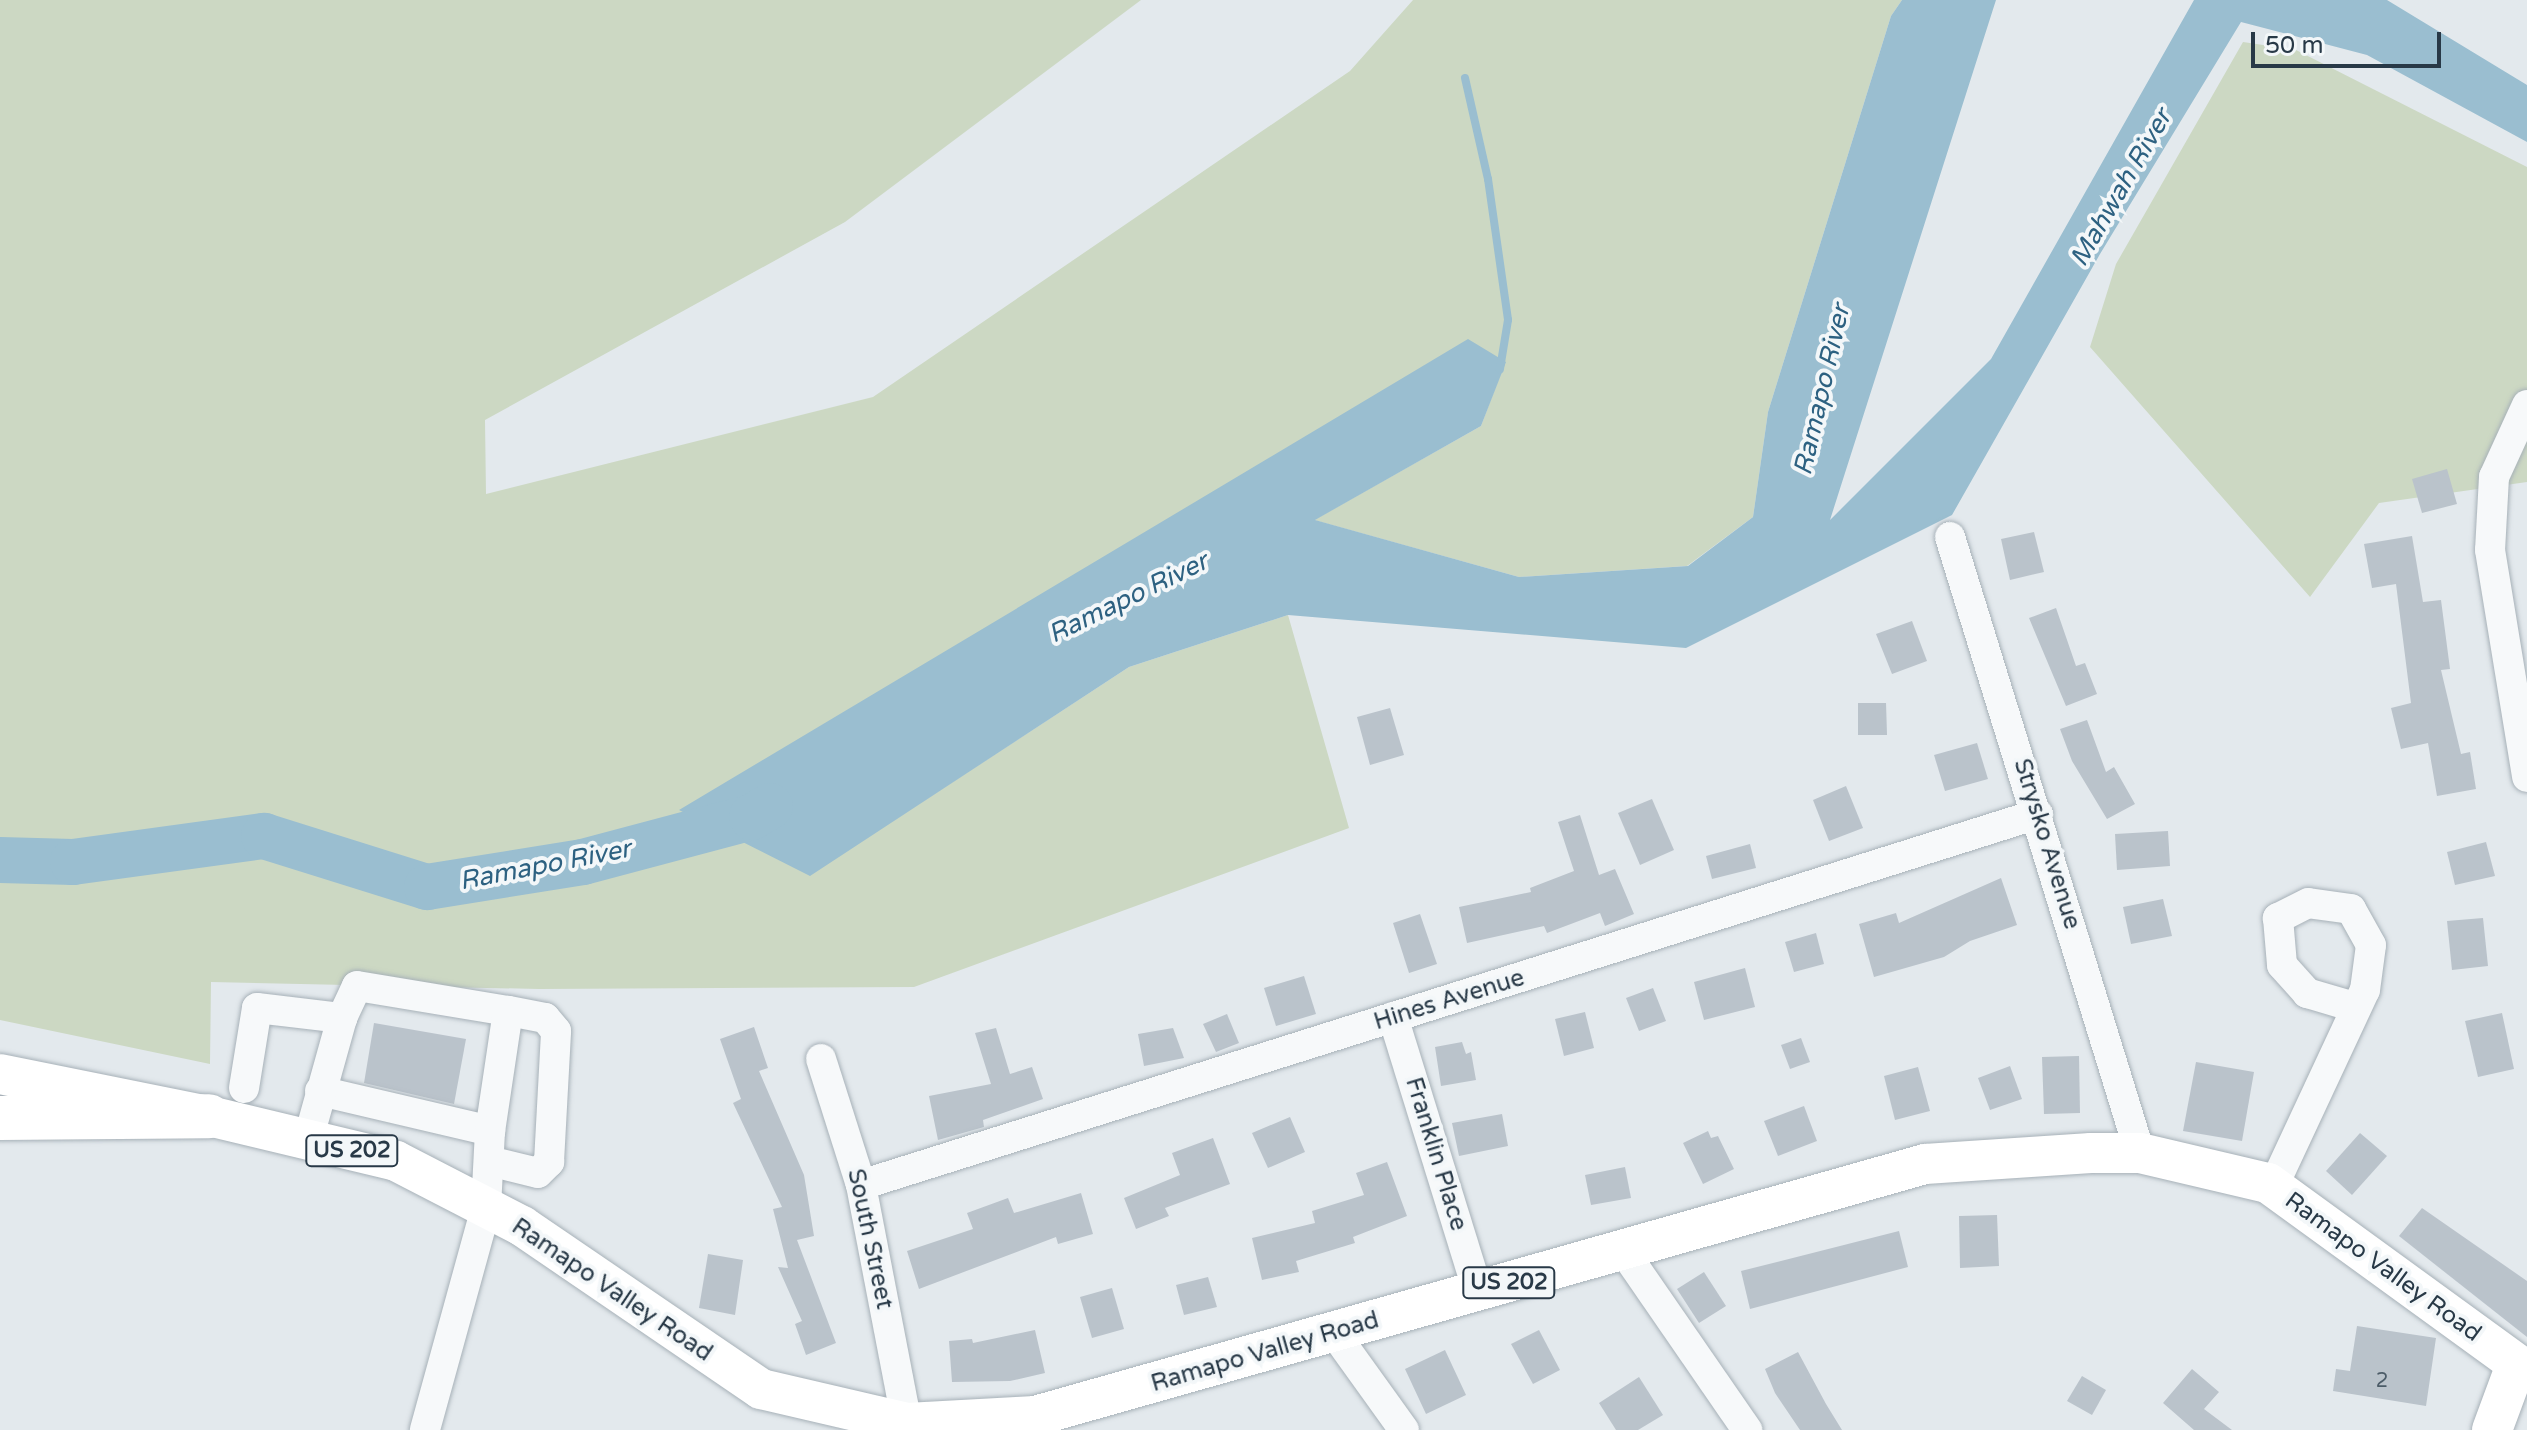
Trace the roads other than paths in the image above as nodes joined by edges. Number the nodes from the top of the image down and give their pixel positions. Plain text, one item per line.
1 (2527, 405) edge
2 (1950, 537) dead end
3 (2527, 777) edge
4 (2038, 814) junction
5 (2354, 1007) dead end
6 (508, 1011) junction
7 (1393, 1017) junction
8 (342, 1018) junction
9 (821, 1059) dead end
10 (0, 1074) edge
11 (244, 1088) dead end
12 (320, 1091) junction
13 (209, 1116) junction
14 (0, 1118) edge
15 (490, 1131) junction
16 (308, 1140) junction
17 (2140, 1153) junction
18 (489, 1161) junction
19 (861, 1185) junction
20 (2273, 1187) junction
21 (486, 1208) junction
22 (1623, 1250) junction
23 (1478, 1292) junction
24 (1335, 1334) junction
25 (2521, 1368) edge
26 (816, 1417) edge
27 (907, 1423) junction
28 (1039, 1423) edge
29 (425, 1430) edge
30 (1404, 1430) edge
31 (1747, 1430) edge
32 (2492, 1430) edge

1 - 3 street
2 - 4 street, Strysko Avenue
4 - 7 street, Hines Avenue
4 - 17 street, Strysko Avenue
5 - 20 street
6 - 8 street
6 - 15 street
6 - 18 street
7 - 19 street, Hines Avenue
7 - 23 street, Franklin Place
8 - 11 street
8 - 12 street
9 - 19 street, South Street
10 - 13 main road, Ramapo Valley Road / US 202
12 - 15 street
12 - 16 street
13 - 14 highway
13 - 16 main road, Ramapo Valley Road / US 202
15 - 18 street
16 - 21 main road, Ramapo Valley Road / US 202
17 - 20 main road, Ramapo Valley Road / US 202
17 - 22 main road, Ramapo Valley Road / US 202
18 - 21 street
19 - 27 street, South Street
20 - 25 main road, Ramapo Valley Road / US 202
21 - 26 main road, Ramapo Valley Road / US 202
21 - 29 street
22 - 23 main road, Ramapo Valley Road / US 202
22 - 31 street
23 - 24 main road, Ramapo Valley Road / US 202
24 - 28 main road, Ramapo Valley Road / US 202
24 - 30 street
25 - 32 main road
26 - 27 main road, Ramapo Valley Road / US 202
27 - 28 main road, Ramapo Valley Road / US 202

